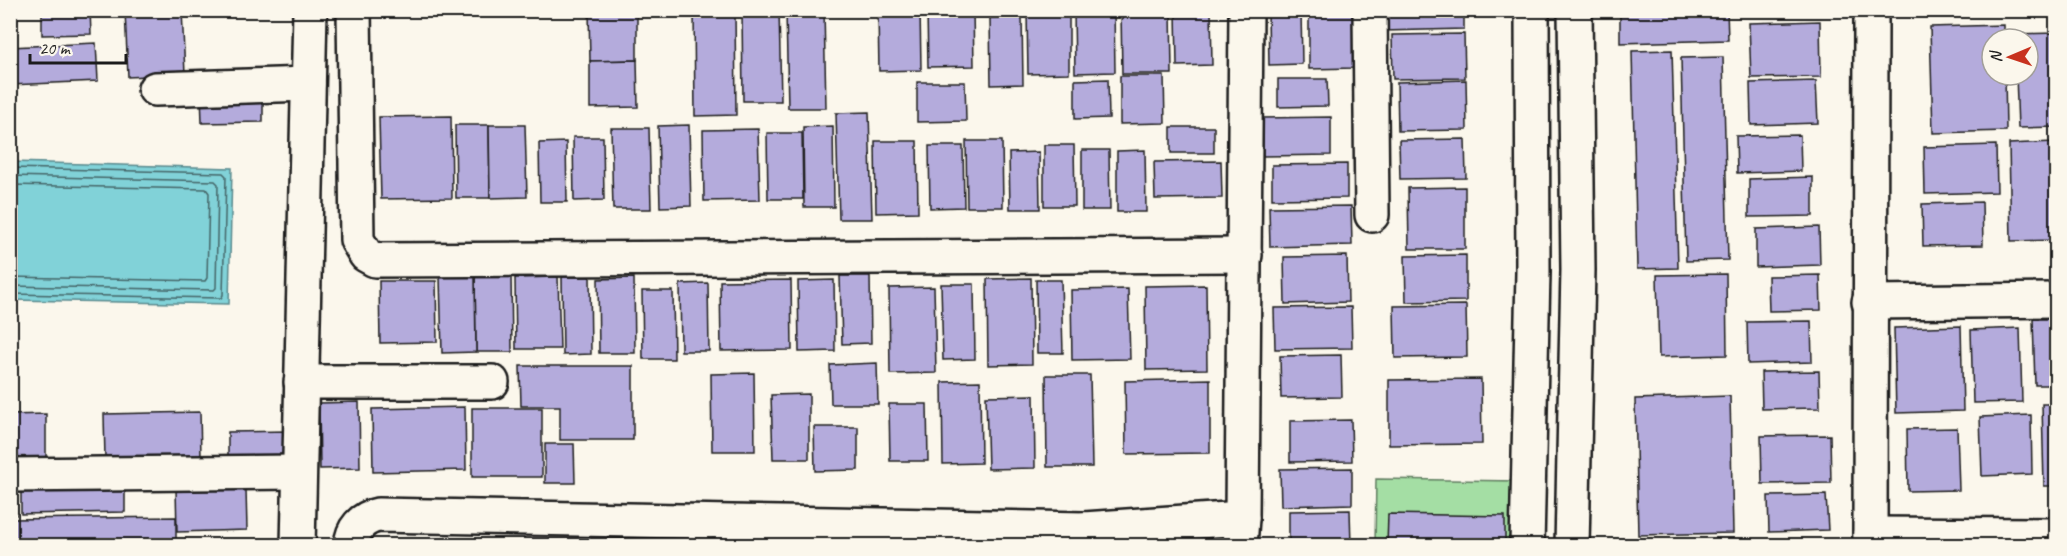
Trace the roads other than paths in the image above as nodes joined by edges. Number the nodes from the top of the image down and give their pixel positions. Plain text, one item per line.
1 (310, 10) edge
2 (354, 10) edge
3 (1246, 10) edge
4 (1370, 10) edge
5 (1532, 10) edge
6 (1575, 10) edge
7 (1871, 10) edge
8 (308, 84) junction
9 (155, 89) dead end
10 (1372, 215) dead end
11 (1245, 255) junction
12 (1578, 270) junction
13 (1533, 272) junction
14 (2056, 300) edge
15 (1869, 303) junction
16 (301, 382) junction
17 (492, 382) dead end
18 (299, 472) junction
19 (10, 475) edge
20 (1241, 532) edge
21 (2056, 535) edge
22 (1091, 537) edge
23 (1870, 540) edge
24 (298, 546) edge
25 (351, 546) edge
26 (1527, 546) edge
27 (1572, 546) edge

1 - 8 street
2 - 11 street
3 - 11 street
4 - 10 street
5 - 13 street
6 - 12 street
7 - 15 street
8 - 9 street
8 - 16 street
11 - 20 street
12 - 13 street
12 - 27 street
13 - 26 street
14 - 15 street
15 - 23 street
16 - 17 street
16 - 18 street
18 - 19 street
18 - 24 street
20 - 22 street
21 - 23 street
22 - 25 street

